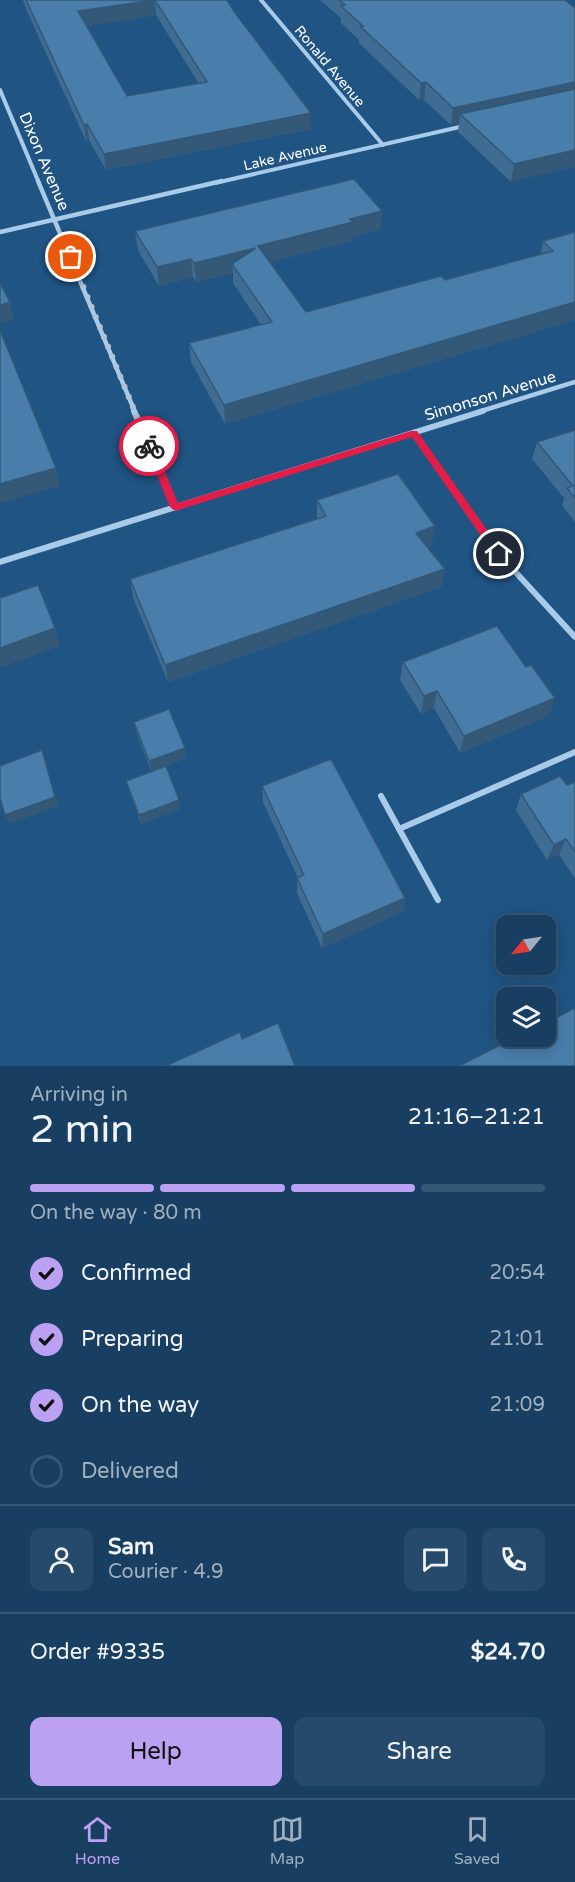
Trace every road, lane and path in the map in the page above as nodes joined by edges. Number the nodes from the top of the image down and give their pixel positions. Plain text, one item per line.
1 (261, 0) edge
2 (0, 90) edge
3 (473, 124) edge
4 (382, 145) junction
5 (55, 219) junction
6 (0, 232) edge
7 (575, 382) edge
8 (414, 433) junction
9 (175, 507) junction
10 (0, 562) edge
11 (575, 637) edge
12 (575, 752) edge
13 (381, 795) dead end
14 (399, 829) junction
15 (438, 900) dead end

1 - 4 street, Ronald Avenue
2 - 5 street, Dixon Avenue
3 - 4 street, Lake Avenue
4 - 5 street, Lake Avenue
5 - 6 street, Lake Avenue
5 - 9 street, Dixon Avenue
7 - 8 street, Simonson Avenue
8 - 9 street, Simonson Avenue
8 - 11 street
9 - 10 street, Simonson Avenue
12 - 14 lane
13 - 14 lane
14 - 15 lane

